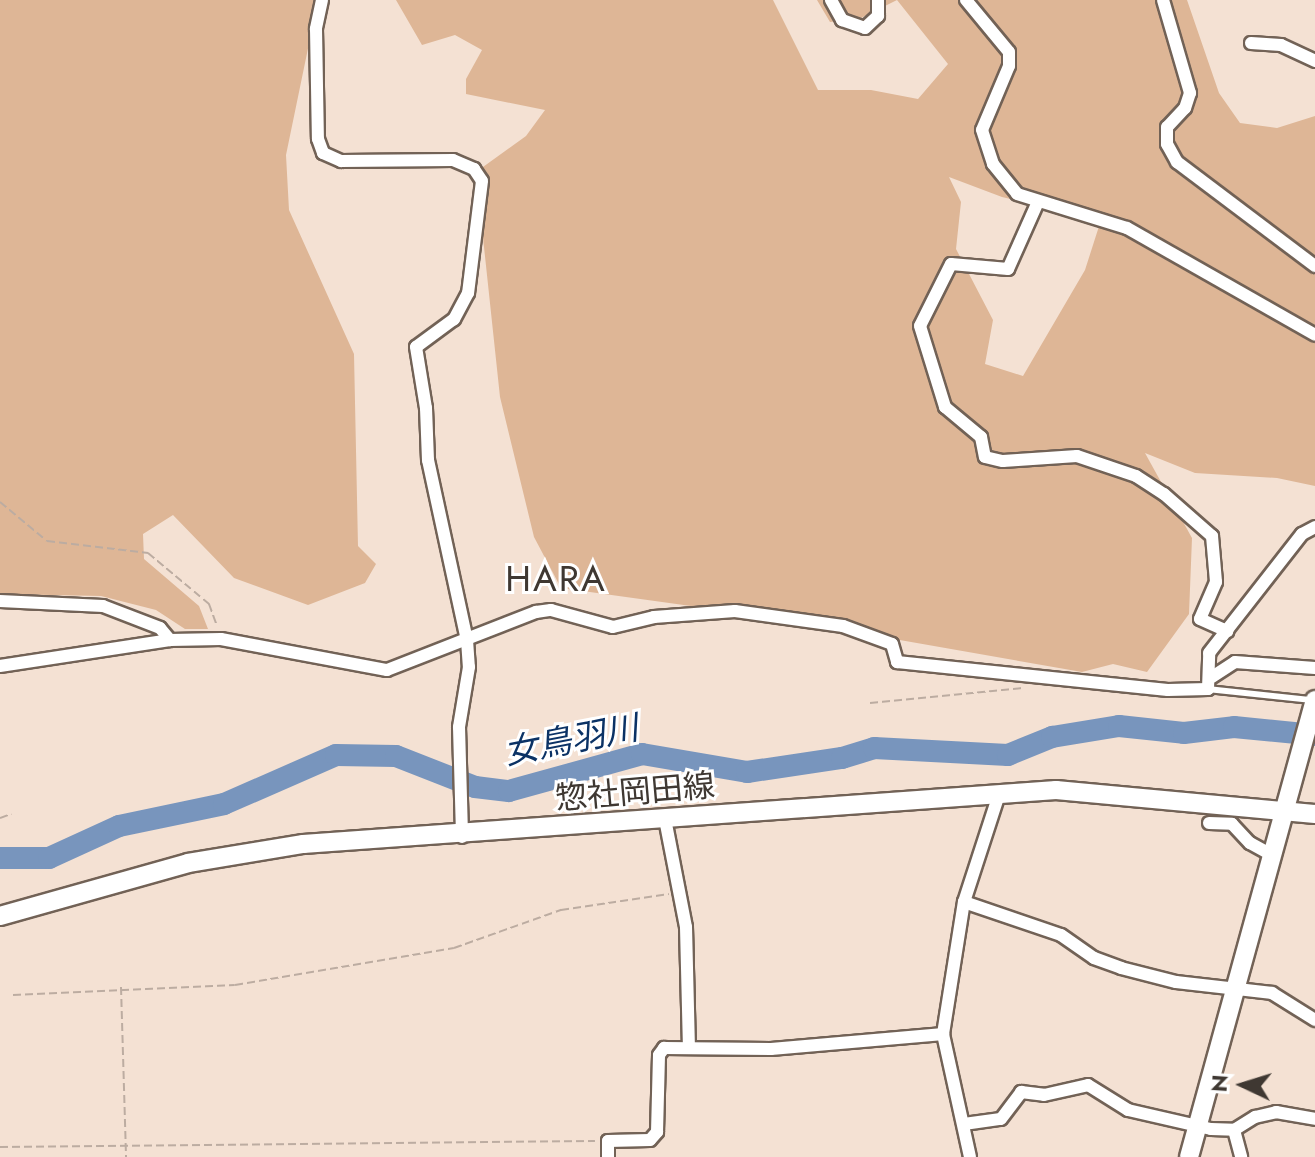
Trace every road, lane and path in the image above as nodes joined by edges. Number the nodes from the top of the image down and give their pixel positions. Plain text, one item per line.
1 (322, 0) edge
2 (831, 0) edge
3 (878, 0) edge
4 (966, 0) edge
5 (1163, 0) edge
6 (1251, 43) dead end
7 (1315, 61) edge
8 (1037, 204) junction
9 (1315, 266) edge
10 (1315, 335) edge
11 (0, 502) edge
12 (1315, 527) edge
13 (0, 601) edge
14 (1227, 631) junction
15 (221, 639) junction
16 (170, 640) junction
17 (467, 640) junction
18 (0, 666) edge
19 (1315, 668) edge
20 (1043, 674) junction
21 (1210, 683) junction
22 (1314, 702) edge
23 (870, 703) dead end
24 (999, 794) junction
25 (1283, 811) junction
26 (11, 814) dead end
27 (1315, 814) edge
28 (0, 818) edge
29 (665, 819) junction
30 (1209, 823) dead end
31 (462, 831) junction
32 (1273, 856) junction
33 (679, 894) junction
34 (964, 902) junction
35 (0, 916) edge
36 (121, 987) junction
37 (1236, 989) junction
38 (13, 995) dead end
39 (1315, 1020) edge
40 (943, 1034) junction
41 (689, 1046) junction
42 (1315, 1119) edge
43 (964, 1124) junction
44 (1197, 1127) junction
45 (1234, 1130) junction
46 (608, 1141) junction
47 (0, 1147) edge
48 (125, 1147) junction
49 (126, 1157) edge
50 (608, 1157) edge
51 (970, 1157) edge
52 (1189, 1157) edge
53 (1241, 1157) edge

1 - 17 street
2 - 3 street
4 - 8 street
5 - 9 street
6 - 7 street
8 - 10 street
8 - 14 street
11 - 15 path
12 - 14 street
13 - 16 street
14 - 21 street
15 - 16 street
15 - 17 street
16 - 18 street
17 - 20 street
17 - 31 street
19 - 21 street
20 - 21 street
20 - 23 path
21 - 22 lane
22 - 25 main road
24 - 25 main road, 惣社岡田線
24 - 29 main road, 惣社岡田線
24 - 34 street
25 - 27 main road, 惣社岡田線
25 - 32 main road
26 - 28 path
29 - 31 main road, 惣社岡田線
29 - 33 street
30 - 32 street
31 - 35 main road, 惣社岡田線
32 - 37 main road
33 - 36 path
33 - 41 street
34 - 37 street
34 - 40 street
36 - 38 path
36 - 48 path
37 - 39 street
37 - 44 main road
40 - 41 street
40 - 43 street
41 - 46 street
42 - 45 street
43 - 44 street
43 - 51 street
44 - 45 street
44 - 52 main road
45 - 53 street
46 - 48 path
46 - 50 street
47 - 48 path
48 - 49 path

